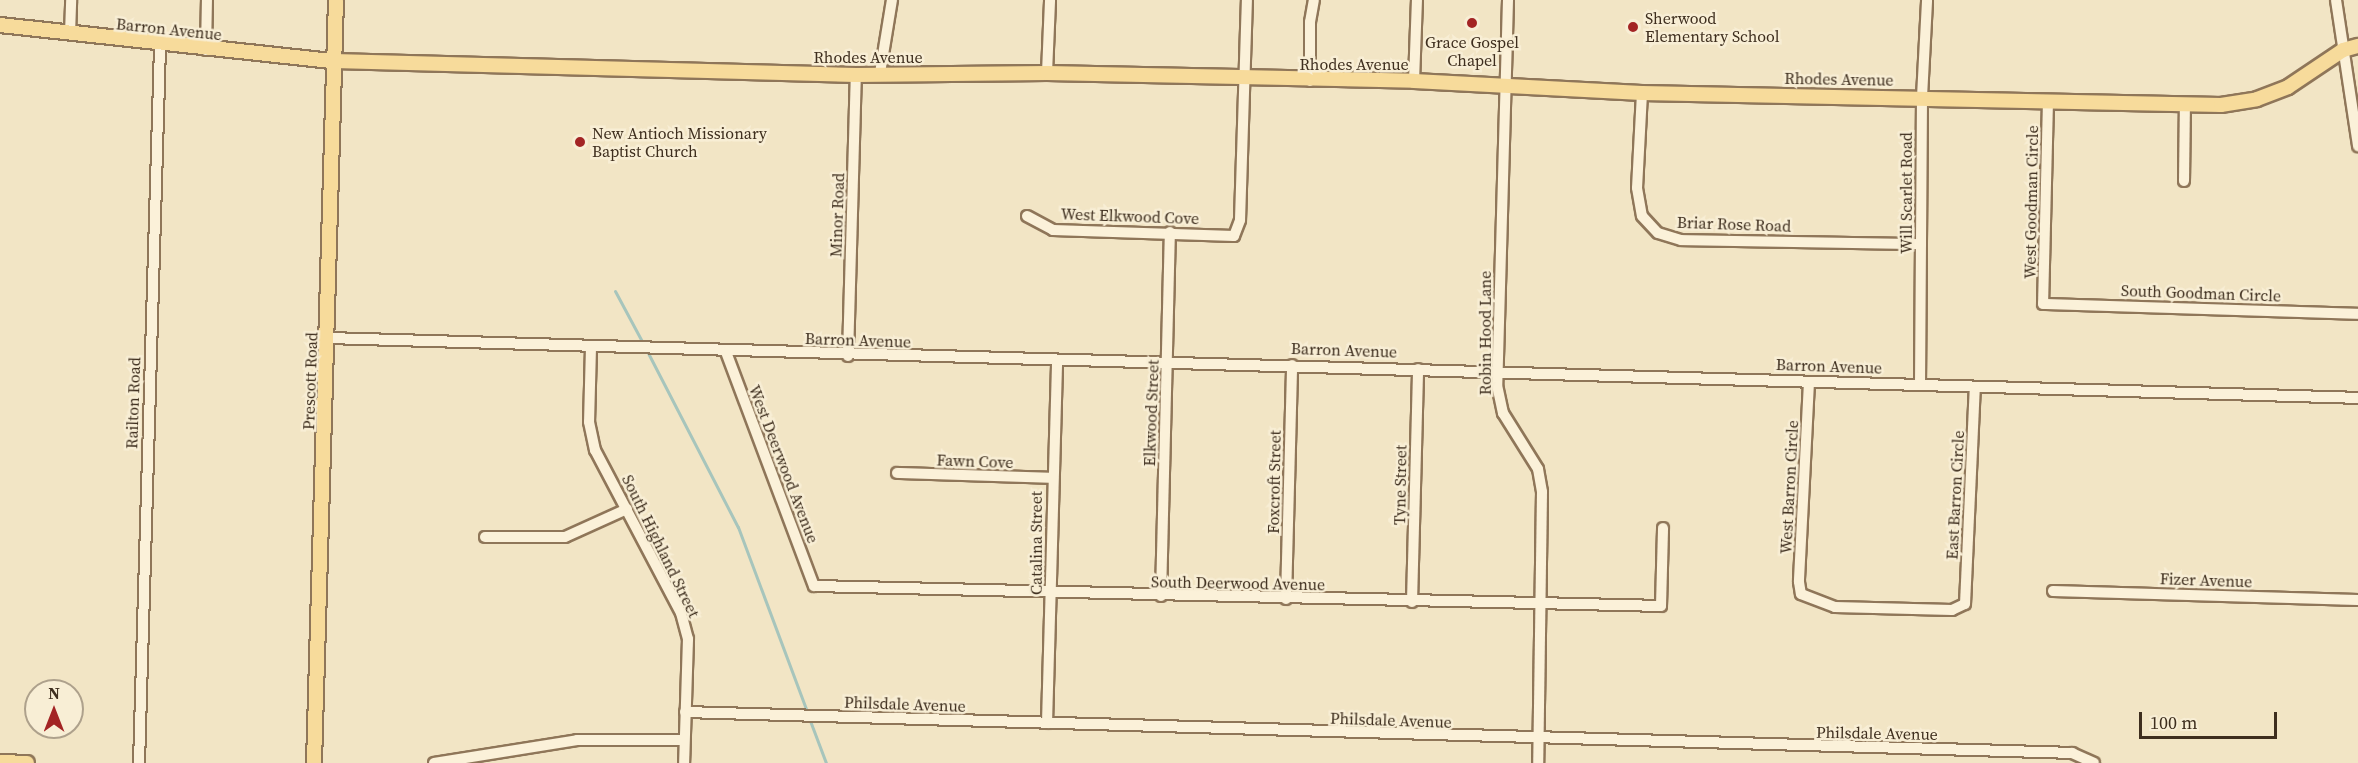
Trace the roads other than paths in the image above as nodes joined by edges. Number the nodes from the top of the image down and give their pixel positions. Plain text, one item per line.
1 (71, 0) edge
2 (207, 0) edge
3 (336, 0) edge
4 (892, 0) edge
5 (1050, 0) edge
6 (1246, 0) edge
7 (1314, 0) edge
8 (1417, 0) edge
9 (1508, 0) edge
10 (1927, 0) edge
11 (2336, 0) edge
12 (0, 26) edge
13 (70, 34) junction
14 (159, 45) junction
15 (2358, 46) edge
16 (206, 50) junction
17 (2343, 50) junction
18 (334, 61) junction
19 (880, 73) junction
20 (1047, 73) junction
21 (856, 75) junction
22 (1244, 79) junction
23 (1310, 81) junction
24 (1414, 81) junction
25 (1505, 84) junction
26 (1642, 93) junction
27 (1922, 97) junction
28 (2048, 101) junction
29 (2185, 103) junction
30 (2358, 146) edge
31 (2184, 181) dead end
32 (1027, 216) dead end
33 (1170, 232) junction
34 (1921, 244) junction
35 (2043, 304) joint
36 (2358, 314) edge
37 (328, 338) junction
38 (591, 347) junction
39 (726, 352) junction
40 (848, 356) junction
41 (1057, 362) junction
42 (1168, 362) junction
43 (1292, 365) junction
44 (1418, 369) junction
45 (1497, 371) junction
46 (1809, 382) junction
47 (1920, 386) junction
48 (1975, 387) junction
49 (2358, 398) edge
50 (897, 473) dead end
51 (1052, 478) junction
52 (627, 509) junction
53 (1663, 528) dead end
54 (484, 537) dead end
55 (814, 586) joint
56 (2053, 591) dead end
57 (1051, 594) junction
58 (1161, 596) junction
59 (1286, 599) junction
60 (2358, 600) edge
61 (1412, 602) junction
62 (1538, 604) junction
63 (1965, 604) joint
64 (685, 712) junction
65 (1047, 723) junction
66 (684, 740) junction
67 (1537, 740) junction
68 (0, 762) edge
69 (451, 762) edge
70 (27, 763) edge
71 (139, 763) edge
72 (314, 763) edge
73 (434, 763) edge
74 (684, 763) edge
75 (1538, 763) edge
76 (2094, 763) edge

1 - 13 street
2 - 16 street
3 - 18 main road, Prescott Road
4 - 19 street
5 - 20 street
6 - 22 street
7 - 23 street
8 - 24 street
9 - 25 street, Robin Hood Lane
10 - 27 street, Will Scarlet Road
11 - 17 street
12 - 13 main road, Barron Avenue
13 - 14 main road, Barron Avenue
14 - 16 main road, Barron Avenue
14 - 71 street, Railton Road
15 - 17 main road, Rhodes Avenue
16 - 18 main road, Barron Avenue
17 - 29 main road, Rhodes Avenue
17 - 30 street
18 - 21 main road, Rhodes Avenue
18 - 37 main road, Prescott Road
19 - 20 main road, Rhodes Avenue
19 - 21 main road, Rhodes Avenue
20 - 22 main road, Rhodes Avenue
21 - 40 street, Minor Road
22 - 23 main road, Rhodes Avenue
22 - 33 street, West Elkwood Cove
23 - 24 main road, Rhodes Avenue
24 - 25 main road, Rhodes Avenue
25 - 26 main road, Rhodes Avenue
25 - 45 street, Robin Hood Lane
26 - 27 main road, Rhodes Avenue
26 - 34 street, Briar Rose Road
27 - 28 main road, Rhodes Avenue
27 - 34 street, Will Scarlet Road
28 - 29 main road, Rhodes Avenue
28 - 35 street, West Goodman Circle
29 - 31 street
32 - 33 street, West Elkwood Cove
33 - 42 street, Elkwood Street
34 - 47 street, Will Scarlet Road
35 - 36 street, South Goodman Circle
37 - 38 street, Barron Avenue
37 - 72 main road, Prescott Road
38 - 39 street, Barron Avenue
38 - 52 street, South Highland Street
39 - 40 street, Barron Avenue
39 - 55 street, West Deerwood Avenue
40 - 41 street, Barron Avenue
41 - 42 street, Barron Avenue
41 - 51 street, Catalina Street
42 - 43 street, Barron Avenue
42 - 58 street, Elkwood Street
43 - 44 street, Barron Avenue
43 - 59 street, Foxcroft Street
44 - 45 street, Barron Avenue
44 - 61 street, Tyne Street
45 - 46 street, Barron Avenue
45 - 62 street, Robin Hood Lane
46 - 47 street, Barron Avenue
46 - 63 street, West Barron Circle
47 - 48 street, Barron Avenue
48 - 49 street, Barron Avenue
48 - 63 street, East Barron Circle
50 - 51 street, Fawn Cove
51 - 57 street, Catalina Street
52 - 54 street
52 - 64 street, South Highland Street
53 - 62 street, South Deerwood Avenue
55 - 57 street, South Deerwood Avenue
56 - 60 street, Fizer Avenue
57 - 58 street, South Deerwood Avenue
57 - 65 street, Catalina Street
58 - 59 street, South Deerwood Avenue
59 - 61 street, South Deerwood Avenue
61 - 62 street, South Deerwood Avenue
62 - 67 street, Robin Hood Lane
64 - 65 street, Philsdale Avenue
64 - 66 street, South Highland Street
65 - 67 street, Philsdale Avenue
66 - 69 street
66 - 74 street, South Highland Street
67 - 75 street, Robin Hood Lane
67 - 76 street, Philsdale Avenue
68 - 70 main road
69 - 73 street

